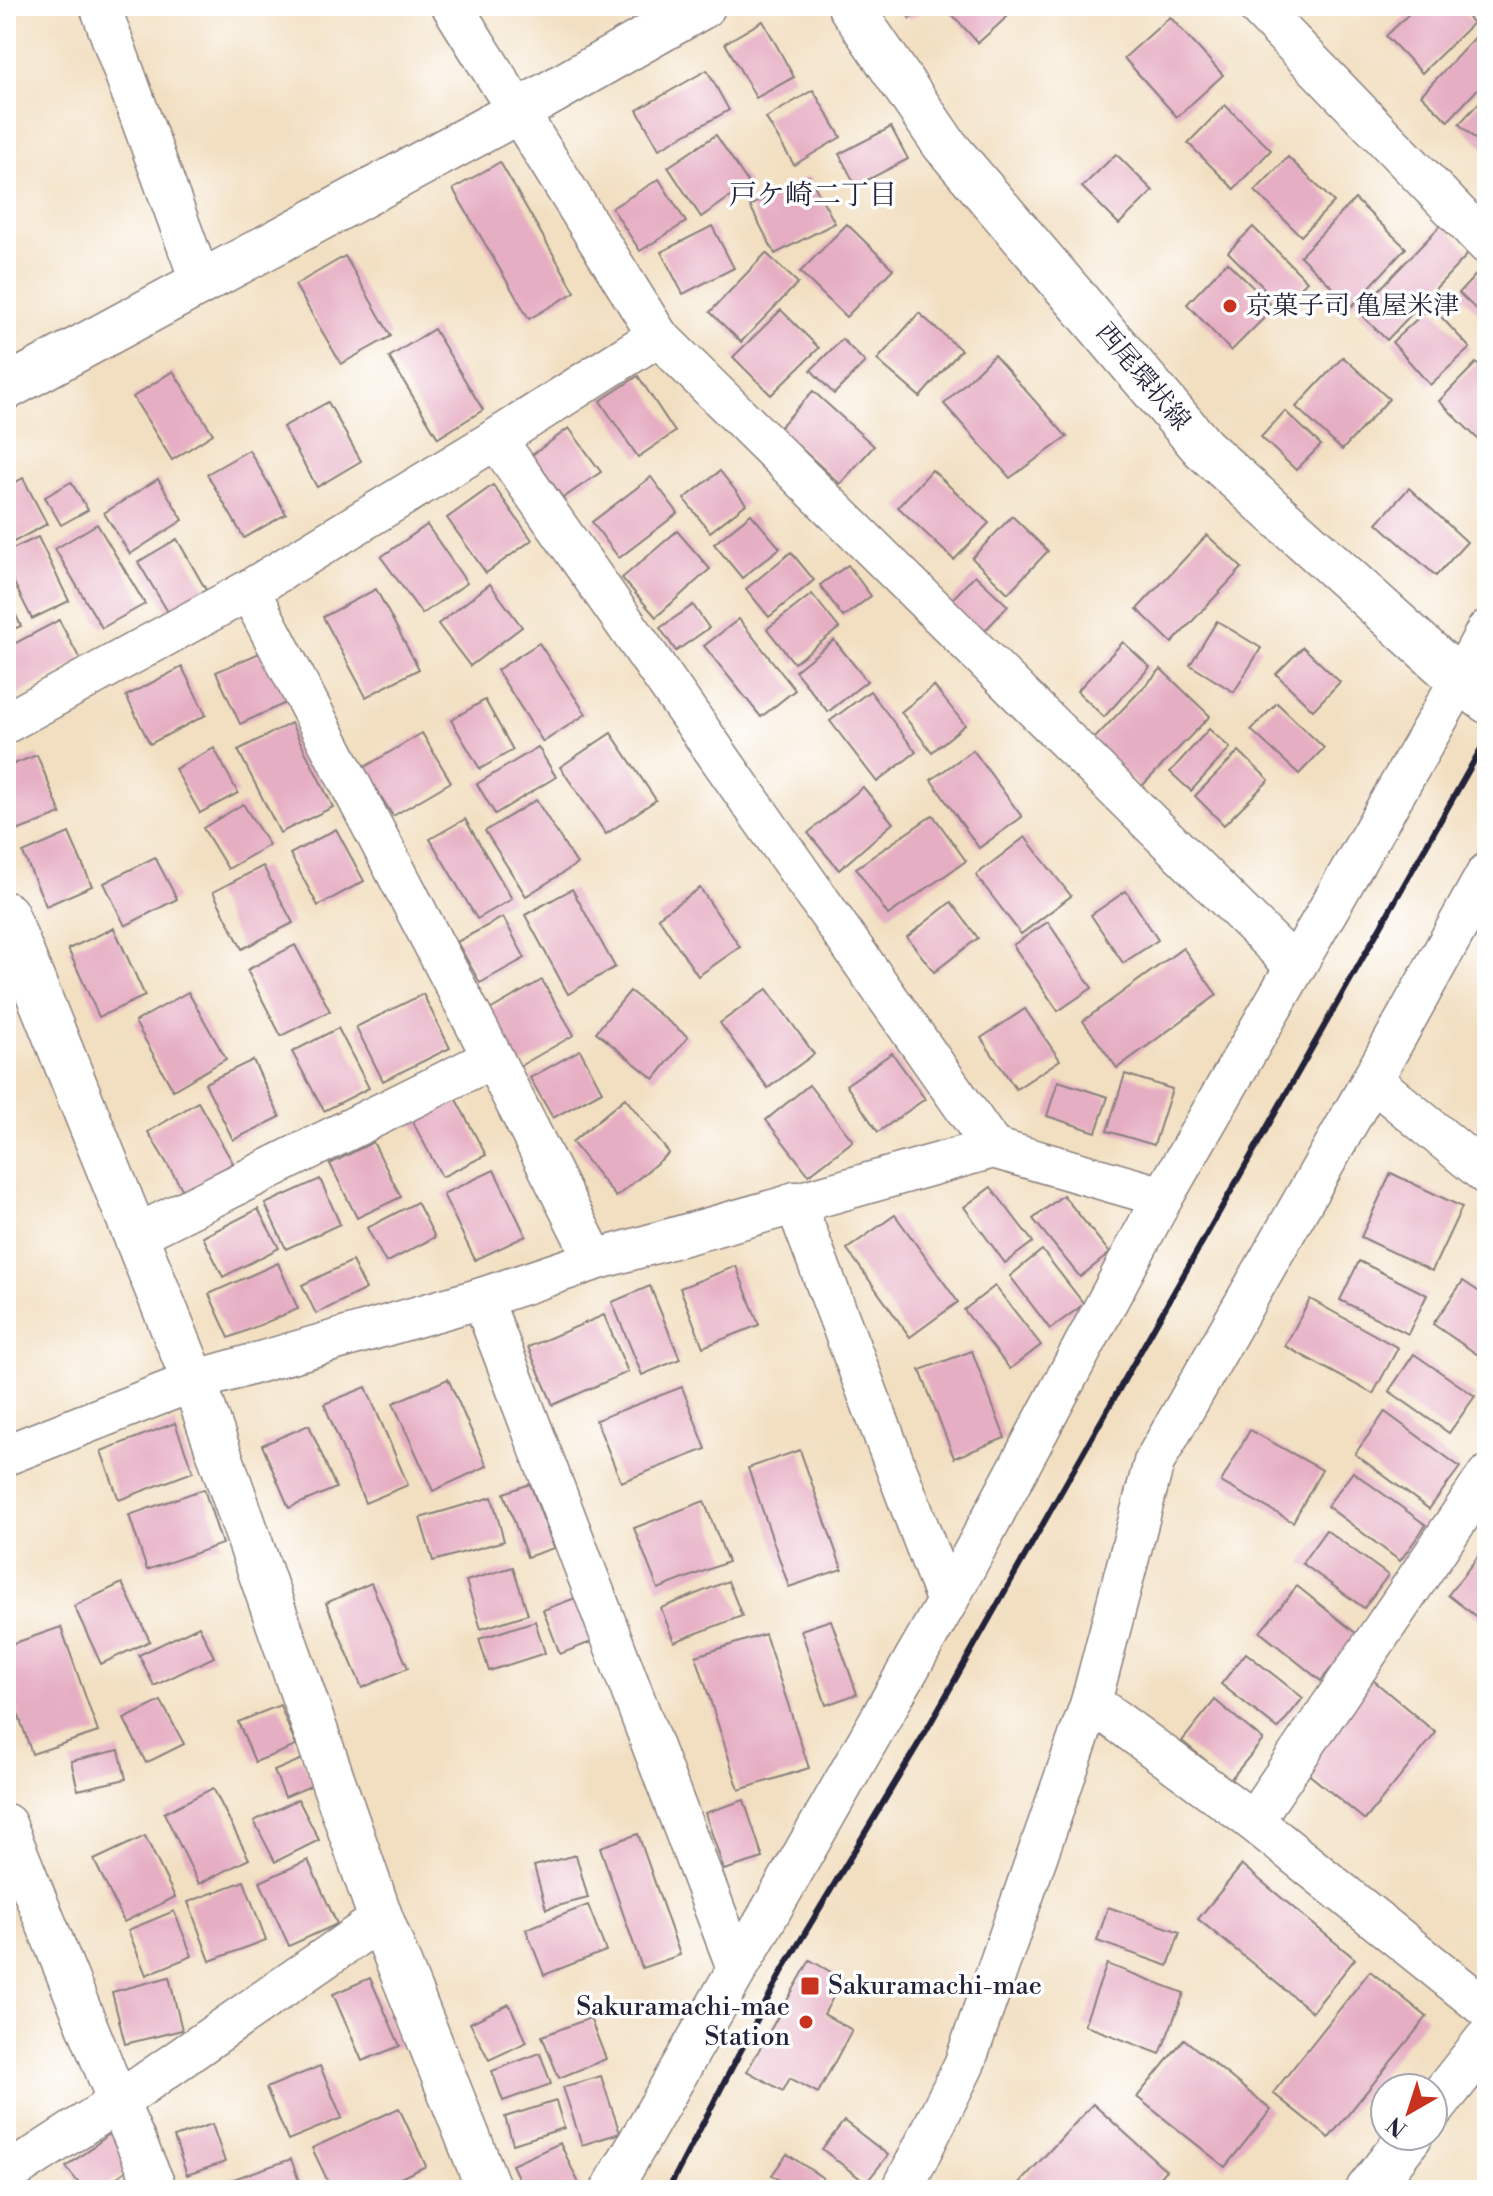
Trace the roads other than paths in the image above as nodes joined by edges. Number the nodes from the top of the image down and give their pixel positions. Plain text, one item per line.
1 (100, 6) edge
2 (452, 6) edge
3 (703, 6) edge
4 (850, 6) edge
5 (1257, 6) edge
6 (517, 112) junction
7 (1487, 244) edge
8 (201, 283) junction
9 (658, 336) junction
10 (6, 388) edge
11 (496, 439) junction
12 (249, 590) junction
13 (1487, 630) edge
14 (1474, 691) edge
15 (6, 723) edge
16 (1487, 873) edge
17 (6, 914) edge
18 (1295, 966) junction
19 (493, 1058) junction
20 (1372, 1080) junction
21 (993, 1148) junction
22 (1487, 1175) edge
23 (1163, 1197) junction
24 (795, 1202) junction
25 (136, 1235) junction
26 (595, 1260) junction
27 (482, 1298) junction
28 (194, 1381) junction
29 (6, 1455) edge
30 (1487, 1476) edge
31 (947, 1602) junction
32 (1091, 1702) junction
33 (1253, 1821) junction
34 (6, 1824) edge
35 (381, 1919) junction
36 (737, 1968) junction
37 (1487, 2009) edge
38 (1487, 2040) edge
39 (1449, 2088) edge
40 (118, 2102) junction
41 (1398, 2152) edge
42 (6, 2175) edge
43 (157, 2190) edge
44 (489, 2190) edge
45 (611, 2190) edge
46 (902, 2190) edge
47 (1368, 2190) edge

1 - 8 street
2 - 6 street
3 - 6 street
4 - 14 street, 西尾環状線
5 - 7 street
6 - 8 street
6 - 9 street
8 - 10 street
9 - 11 street
9 - 18 street
11 - 12 street
11 - 21 street
12 - 15 street
12 - 19 street
13 - 14 street
14 - 18 street
16 - 20 street
17 - 25 street
18 - 23 street
19 - 25 street
19 - 26 street
20 - 22 street
20 - 32 street
21 - 23 street
21 - 24 street
23 - 31 street
24 - 26 street
24 - 31 street
25 - 28 street
26 - 27 street
27 - 28 street
27 - 36 street
28 - 29 street
28 - 35 street
30 - 33 street
31 - 36 street
32 - 33 street
32 - 46 street
33 - 37 street
34 - 40 street
35 - 40 street
35 - 44 street
36 - 45 street
38 - 39 street
40 - 42 street
40 - 43 street
41 - 47 street

